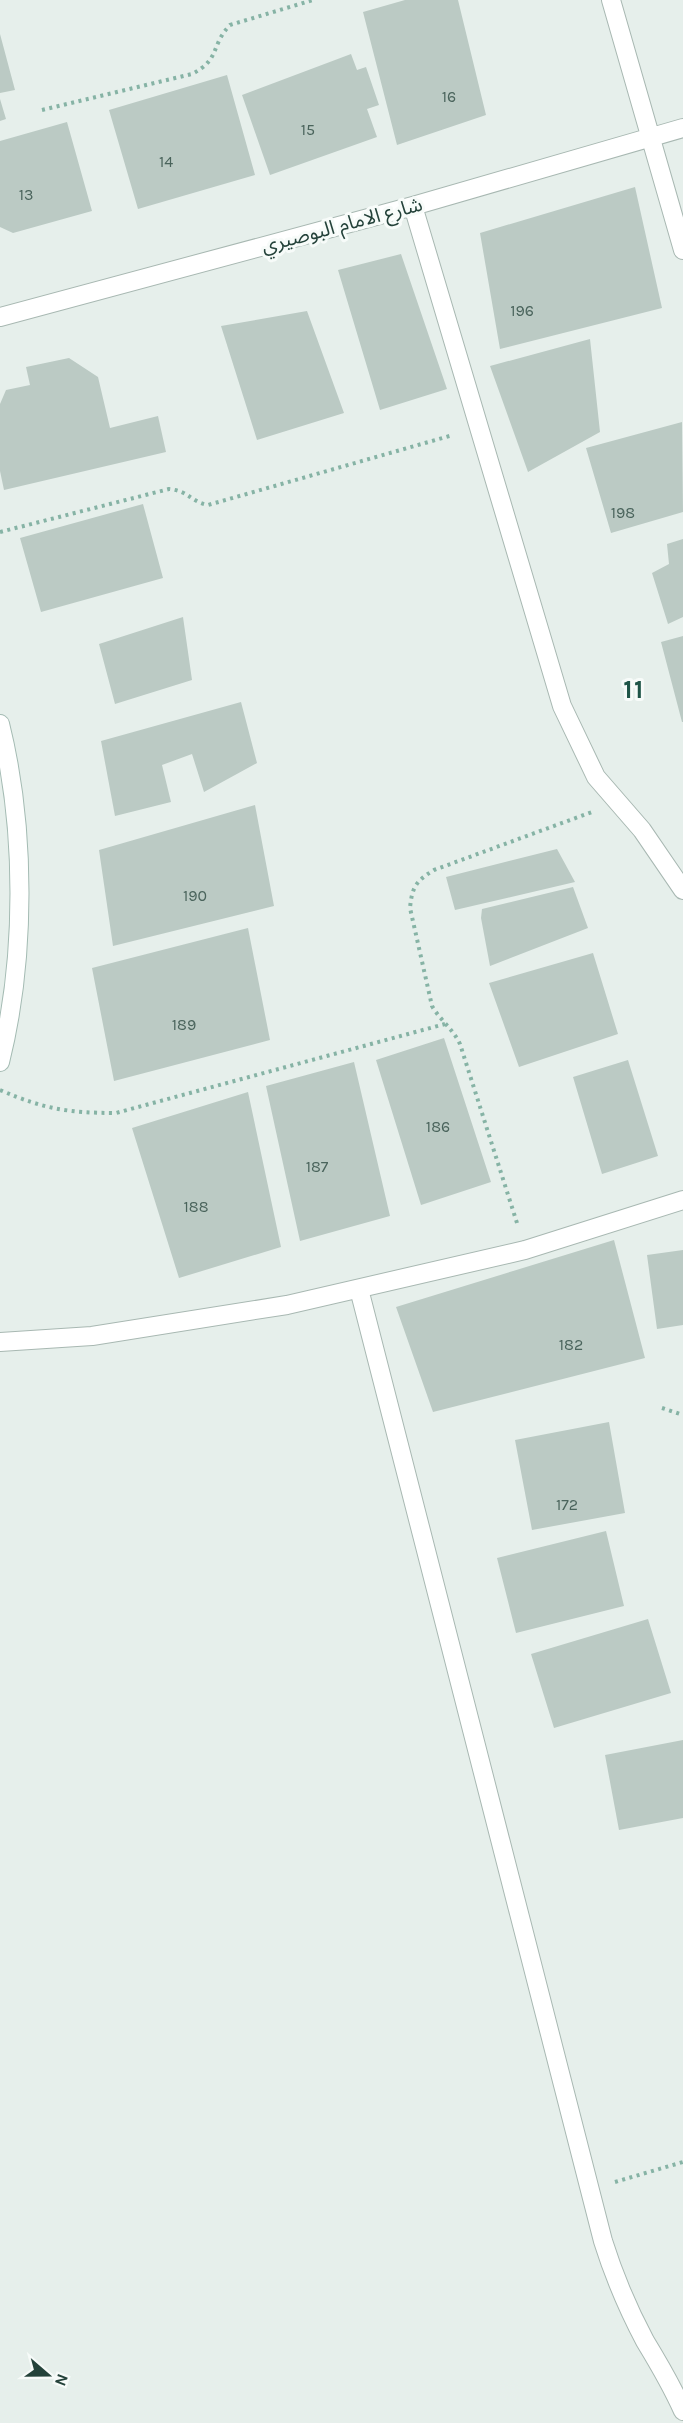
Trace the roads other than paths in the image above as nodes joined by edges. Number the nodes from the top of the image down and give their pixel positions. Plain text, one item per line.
1 (611, 0) edge
2 (683, 128) edge
3 (651, 138) junction
4 (413, 206) junction
5 (683, 250) edge
6 (0, 317) edge
7 (0, 724) edge
8 (683, 890) edge
9 (0, 1062) edge
10 (683, 1200) edge
11 (359, 1289) junction
12 (0, 1342) edge
13 (683, 2411) edge

1 - 3 street
2 - 3 street, شارع الامام البوصيري
3 - 4 street, شارع الامام البوصيري
3 - 5 street
4 - 6 street, شارع الامام البوصيري
4 - 8 street
7 - 9 street
10 - 11 street
11 - 12 street
11 - 13 street

